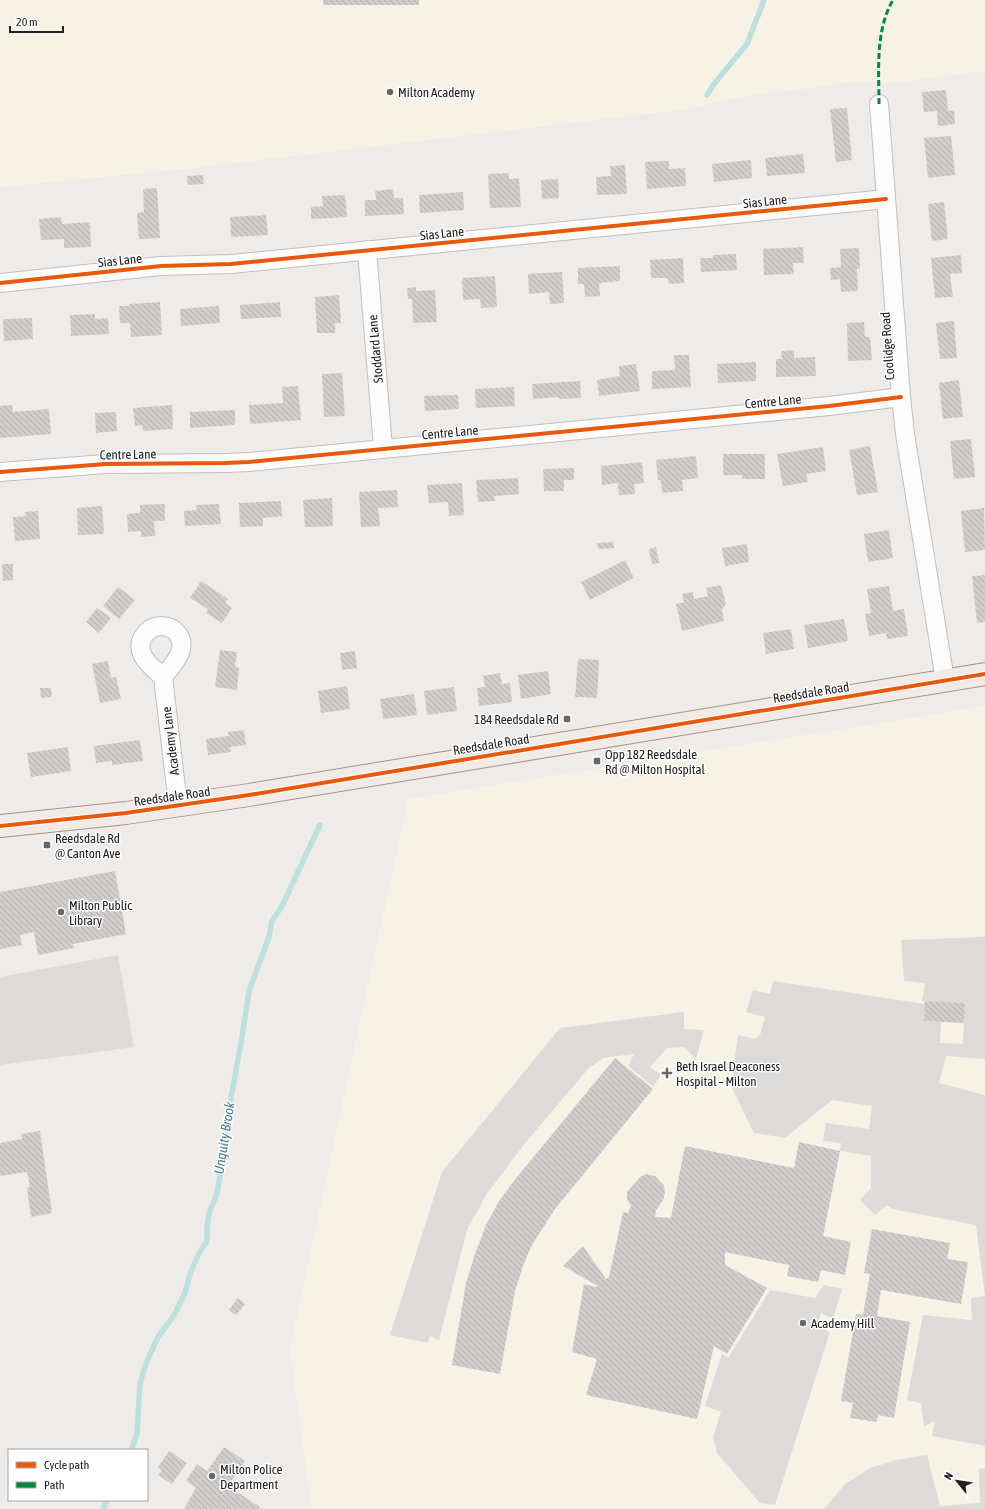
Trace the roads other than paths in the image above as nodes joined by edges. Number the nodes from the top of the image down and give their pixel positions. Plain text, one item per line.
1 (879, 104) dead end
2 (886, 199) junction
3 (367, 250) junction
4 (0, 283) edge
5 (901, 397) junction
6 (383, 448) junction
7 (0, 472) edge
8 (985, 674) edge
9 (162, 678) dead end
10 (945, 680) junction
11 (178, 806) junction
12 (0, 826) edge

1 - 2 street, Coolidge Road
2 - 3 street, Sias Lane
2 - 5 street, Coolidge Road
3 - 4 street, Sias Lane
3 - 6 street, Stoddard Lane
5 - 6 street, Centre Lane
5 - 10 street, Coolidge Road
6 - 7 street, Centre Lane
8 - 10 main road, Reedsdale Road
9 - 11 street, Academy Lane
10 - 11 main road, Reedsdale Road
11 - 12 main road, Reedsdale Road

